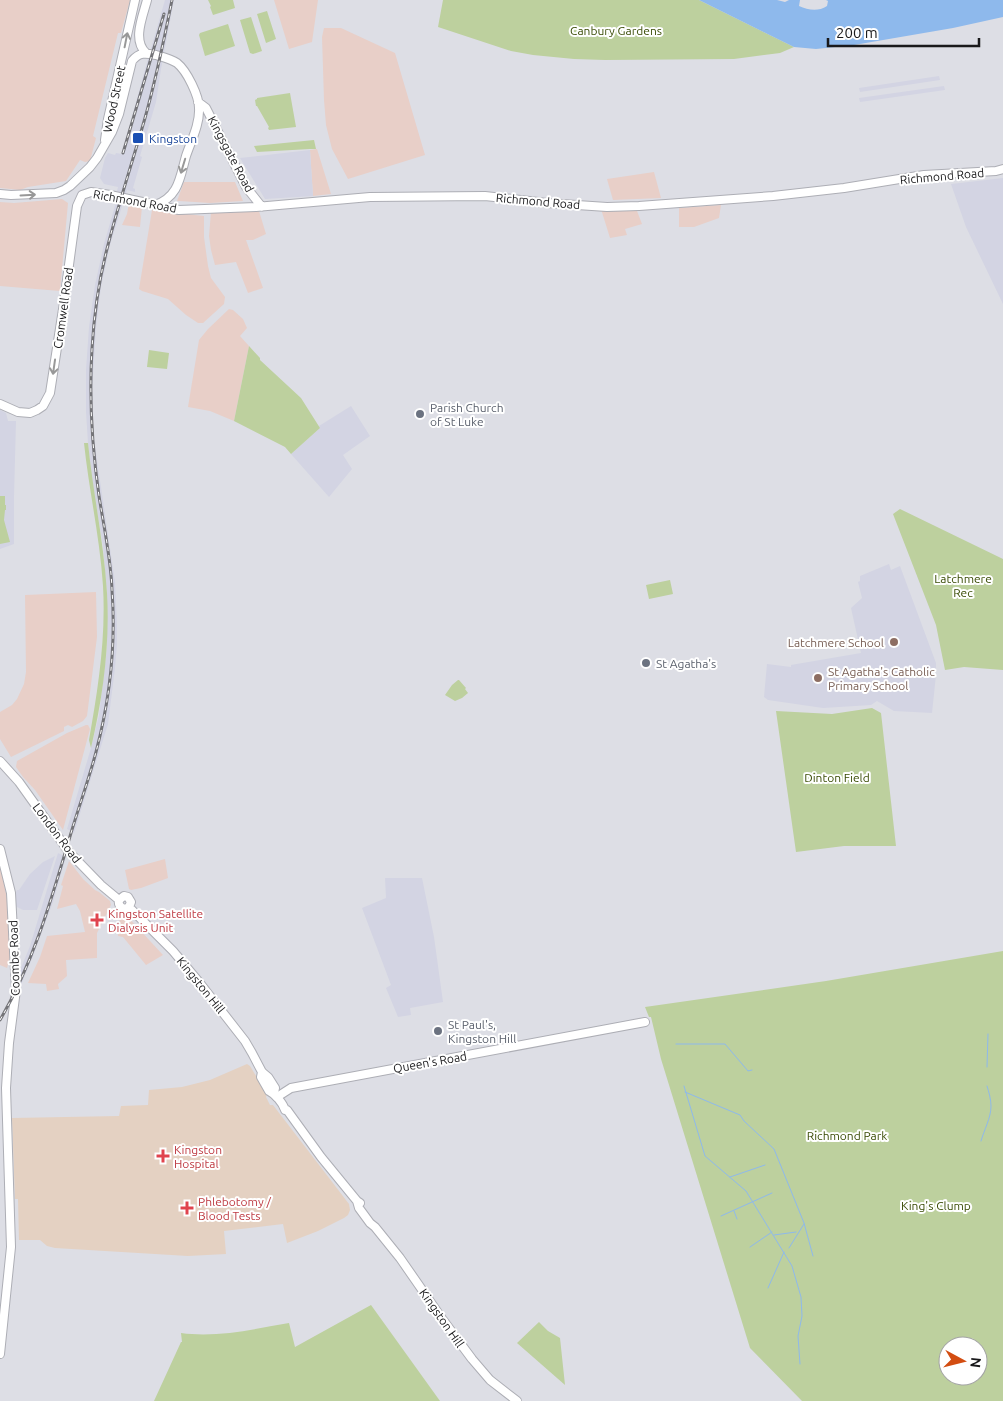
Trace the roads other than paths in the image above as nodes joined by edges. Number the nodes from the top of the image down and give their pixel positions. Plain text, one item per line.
1 (135, 0) edge
2 (147, 0) edge
3 (146, 53) junction
4 (198, 102) junction
5 (105, 144) junction
6 (1003, 169) edge
7 (246, 187) junction
8 (0, 194) edge
9 (78, 201) joint
10 (155, 205) junction
11 (262, 207) junction
12 (246, 208) junction
13 (0, 404) edge
14 (0, 762) edge
15 (0, 848) edge
16 (129, 907) joint
17 (645, 1022) dead end
18 (275, 1095) junction
19 (0, 1354) edge
20 (517, 1401) edge

5 -> 1 main road, Wood Street
2 - 3 main road
3 - 4 main road
3 - 5 main road
4 - 7 main road, Kingsgate Road
4 -> 10 main road
8 -> 5 main road, Wood Street
6 - 11 main road, Richmond Road
7 - 11 main road, Kingsgate Road
7 - 12 main road
9 - 10 main road, Richmond Road
9 -> 13 main road, Cromwell Road
10 - 12 main road, Richmond Road
11 - 12 main road, Richmond Road
14 - 16 main road, London Road
15 - 19 main road, Coombe Road
16 - 18 main road, Kingston Hill
17 - 18 main road, Queen's Road
18 - 20 main road, Kingston Hill

